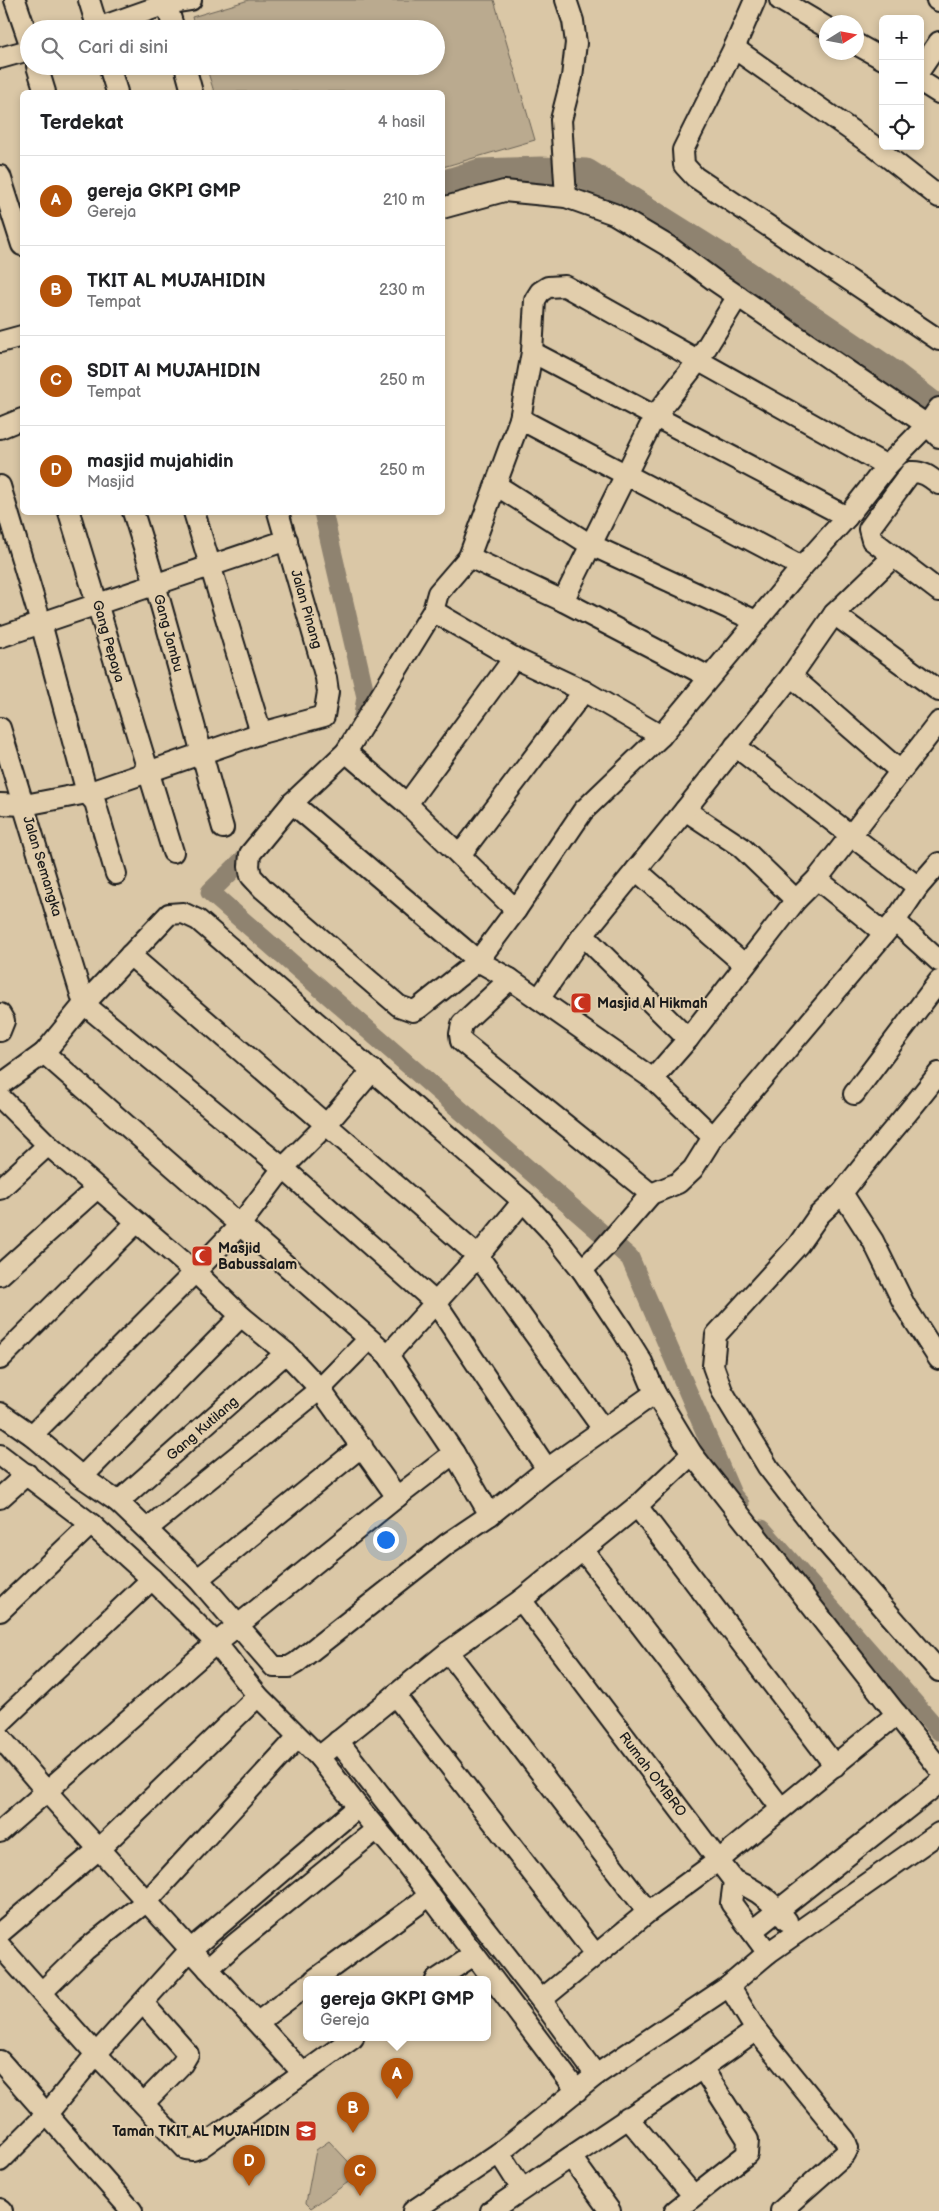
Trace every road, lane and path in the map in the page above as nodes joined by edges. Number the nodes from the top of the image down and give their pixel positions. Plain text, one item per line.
1 (15, 0) edge
2 (89, 0) edge
3 (189, 0) edge
4 (566, 0) edge
5 (755, 0) edge
6 (780, 0) edge
7 (166, 2) edge
8 (22, 20) edge
9 (95, 20) edge
10 (118, 20) edge
11 (171, 20) edge
12 (819, 23) edge
13 (939, 42) edge
14 (734, 48) junction
15 (864, 48) edge
16 (20, 52) edge
17 (879, 57) edge
18 (0, 58) edge
19 (924, 64) edge
20 (40, 75) edge
21 (112, 75) edge
22 (187, 75) edge
23 (924, 84) edge
24 (45, 90) edge
25 (116, 90) edge
26 (191, 90) edge
27 (939, 93) edge
28 (0, 176) edge
29 (565, 190) junction
30 (939, 197) edge
31 (445, 207) edge
32 (20, 239) edge
33 (738, 296) junction
34 (20, 337) edge
35 (939, 340) edge
36 (0, 342) edge
37 (532, 352) junction
38 (698, 361) junction
39 (655, 416) junction
40 (520, 419) junction
41 (20, 420) edge
42 (935, 422) edge
43 (0, 428) edge
44 (888, 466) junction
45 (626, 474) junction
46 (939, 484) edge
47 (496, 485) junction
48 (0, 486) edge
49 (70, 515) edge
50 (134, 515) edge
51 (195, 515) edge
52 (279, 515) edge
53 (847, 517) junction
54 (287, 540) junction
55 (589, 544) junction
56 (469, 557) junction
57 (892, 557) junction
58 (210, 566) junction
59 (802, 566) junction
60 (156, 584) junction
61 (939, 591) edge
62 (563, 601) junction
63 (98, 604) junction
64 (433, 611) junction
65 (834, 614) junction
66 (756, 621) junction
67 (41, 623) junction
68 (0, 637) edge
69 (514, 658) junction
70 (791, 676) junction
71 (709, 677) junction
72 (584, 691) junction
73 (939, 691) edge
74 (939, 722) edge
75 (0, 728) edge
76 (261, 733) junction
77 (660, 736) junction
78 (735, 746) junction
79 (346, 752) junction
80 (201, 755) junction
81 (146, 771) junction
82 (900, 771) junction
83 (87, 793) junction
84 (292, 803) junction
85 (0, 804) edge
86 (408, 804) junction
87 (25, 805) junction
88 (685, 810) junction
89 (223, 828) dead end
90 (851, 834) junction
91 (173, 852) dead end
92 (460, 856) junction
93 (939, 863) edge
94 (636, 870) junction
95 (116, 874) dead end
96 (817, 880) junction
97 (918, 887) junction
98 (796, 900) junction
99 (516, 910) junction
100 (889, 927) junction
101 (583, 934) junction
102 (130, 955) junction
103 (478, 960) junction
104 (939, 961) edge
105 (745, 965) junction
106 (510, 979) junction
107 (939, 981) edge
108 (539, 999) junction
109 (84, 1004) junction
110 (0, 1014) edge
111 (0, 1031) edge
112 (688, 1039) junction
113 (44, 1053) junction
114 (373, 1070) junction
115 (939, 1073) edge
116 (653, 1079) junction
117 (0, 1085) edge
118 (854, 1094) dead end
119 (0, 1097) edge
120 (326, 1125) junction
121 (713, 1136) junction
122 (48, 1145) junction
123 (282, 1168) junction
124 (97, 1188) junction
125 (0, 1189) edge
126 (842, 1193) junction
127 (652, 1194) junction
128 (523, 1201) junction
129 (136, 1223) junction
130 (240, 1225) junction
131 (478, 1256) junction
132 (582, 1270) junction
133 (195, 1272) junction
134 (0, 1275) edge
135 (436, 1302) junction
136 (241, 1316) junction
137 (368, 1340) junction
138 (286, 1353) junction
139 (388, 1355) junction
140 (0, 1359) edge
141 (939, 1359) edge
142 (320, 1389) junction
143 (655, 1392) junction
144 (0, 1413) edge
145 (603, 1429) junction
146 (32, 1435) junction
147 (362, 1446) junction
148 (454, 1453) junction
149 (0, 1454) edge
150 (692, 1454) junction
151 (547, 1468) junction
152 (27, 1474) junction
153 (82, 1477) junction
154 (396, 1496) junction
155 (0, 1498) edge
156 (118, 1502) junction
157 (637, 1506) junction
158 (490, 1515) junction
159 (91, 1524) junction
160 (147, 1529) junction
161 (583, 1550) junction
162 (152, 1579) junction
163 (198, 1579) junction
164 (521, 1600) junction
165 (0, 1611) edge
166 (238, 1625) junction
167 (216, 1643) junction
168 (448, 1652) junction
169 (939, 1671) edge
170 (395, 1695) junction
171 (258, 1696) junction
172 (897, 1714) junction
173 (0, 1723) edge
174 (0, 1737) edge
175 (298, 1737) junction
176 (338, 1742) junction
177 (319, 1757) junction
178 (835, 1766) junction
179 (939, 1768) edge
180 (939, 1783) edge
181 (47, 1792) junction
182 (358, 1807) junction
183 (781, 1808) junction
184 (377, 1829) junction
185 (0, 1832) edge
186 (939, 1833) edge
187 (100, 1848) junction
188 (719, 1860) junction
189 (734, 1881) junction
190 (429, 1896) junction
191 (148, 1900) junction
192 (779, 1911) junction
193 (648, 1912) junction
194 (752, 1931) junction
195 (0, 1933) edge
196 (796, 1933) junction
197 (0, 1946) edge
198 (190, 1950) junction
199 (768, 1952) junction
200 (595, 1954) junction
201 (474, 1955) junction
202 (208, 1969) junction
203 (319, 1976) edge
204 (442, 1976) edge
205 (490, 1976) edge
206 (491, 1977) edge
207 (729, 1986) junction
208 (303, 1988) edge
209 (42, 1992) junction
210 (541, 2000) junction
211 (143, 2003) junction
212 (258, 2022) junction
213 (756, 2030) junction
214 (348, 2041) edge
215 (96, 2054) junction
216 (0, 2061) edge
217 (703, 2069) junction
218 (302, 2072) junction
219 (596, 2075) junction
220 (577, 2091) junction
221 (144, 2103) junction
222 (47, 2114) junction
223 (627, 2117) junction
224 (499, 2152) junction
225 (571, 2157) junction
226 (0, 2161) edge
227 (522, 2189) junction
228 (693, 2195) junction
229 (132, 2211) edge
230 (414, 2211) edge
231 (491, 2211) edge
232 (610, 2211) edge
233 (675, 2211) edge
234 (780, 2211) edge

1 - 8 street
2 - 9 street
3 - 7 street
4 - 29 street
5 - 14 street
6 - 12 street
7 - 10 street
7 - 11 street
13 - 19 street
14 - 30 street
14 - 35 street
15 - 17 street
16 - 18 street
20 - 24 street
21 - 25 street
22 - 26 street
23 - 27 street
28 - 32 street
29 - 31 street
29 - 33 street
33 - 38 street
33 - 42 street
34 - 36 street
37 - 38 street
37 - 39 street
37 - 40 street
38 - 39 street
38 - 44 street
39 - 45 street
39 - 53 street
40 - 45 street
40 - 47 street
41 - 43 street
42 - 44 street
44 - 53 street
45 - 55 street
45 - 59 street
46 - 57 street
47 - 55 street
47 - 56 street
48 - 67 street
49 - 63 street, Gang Pepaya
50 - 60 street, Gang Jambu
51 - 58 street
52 - 54 street, Jalan Pinang
53 - 59 street
54 - 58 street
54 - 76 street, Jalan Pinang
55 - 62 street
55 - 66 street
56 - 62 street
56 - 64 street
57 - 61 street
57 - 65 street
58 - 60 street
58 - 76 street
59 - 66 street
60 - 63 street
60 - 80 street, Gang Jambu
62 - 71 street
63 - 67 street
63 - 81 street, Gang Pepaya
64 - 69 street
64 - 79 street
65 - 70 street
65 - 73 street
66 - 71 street
67 - 68 street
67 - 83 street
69 - 72 street
69 - 86 street
70 - 78 street
70 - 82 street
71 - 77 street
72 - 77 street
72 - 92 street
74 - 82 street
75 - 87 street, Jalan Semangka
76 - 80 street
77 - 99 street
78 - 88 street
78 - 90 street
79 - 84 street
79 - 86 street
80 - 81 street
80 - 89 street, Gang Jambu
81 - 83 street
81 - 91 street, Gang Pepaya
82 - 90 street
83 - 87 street
83 - 95 street
84 - 103 street
84 - 103 street
85 - 87 street
86 - 92 street
87 - 109 street, Jalan Semangka
88 - 94 street
88 - 98 street
90 - 96 street
90 - 97 street
92 - 99 street
93 - 97 street
94 - 101 street
94 - 105 street
96 - 98 street
96 - 100 street
97 - 100 street
98 - 105 street
99 - 103 street
100 - 104 street
100 - 121 street
101 - 108 street
101 - 112 street
102 - 109 street
102 - 114 street
102 - 120 street
103 - 106 street
105 - 112 street
106 - 108 street
106 - 127 street
107 - 118 street
108 - 116 street
109 - 113 street
109 - 123 street
110 - 111 street
112 - 116 street
113 - 117 street
113 - 130 street
114 - 120 street
114 - 128 street
115 - 126 street
116 - 121 street
119 - 122 street
120 - 123 street
120 - 131 street
121 - 127 street
122 - 124 street
122 - 125 street
123 - 130 street
123 - 135 street
124 - 129 street
124 - 134 street
126 - 141 street
126 - 169 street
127 - 132 street
128 - 131 street
128 - 132 street
129 - 133 street
129 - 140 street
130 - 133 street
130 - 137 street
131 - 135 street
131 - 145 street
132 - 143 street
133 - 136 street
133 - 146 street
135 - 139 street
135 - 151 street
136 - 138 street
136 - 153 street
137 - 139 street
137 - 142 street
138 - 142 street
138 - 156 street, Gang Kutilang
139 - 148 street
142 - 147 street
142 - 160 street
143 - 145 street
143 - 150 street
144 - 146 street
145 - 151 street
146 - 153 street
147 - 154 street
147 - 163 street
148 - 154 street
148 - 158 street
149 - 152 street
150 - 157 street
150 - 172 street
151 - 158 street
152 - 155 street
152 - 159 street
153 - 156 street
154 - 166 street
156 - 160 street
157 - 161 street
157 - 178 street
158 - 166 street
159 - 162 street
159 - 165 street
160 - 163 street
161 - 164 street
161 - 183 street
162 - 167 street
162 - 173 street
163 - 166 street
164 - 168 street
164 - 188 street, Rumah OMBRO
166 - 167 street
167 - 171 street
167 - 181 street
168 - 170 street
168 - 193 street
170 - 176 street
170 - 200 street
171 - 175 street
171 - 187 street
172 - 178 street
172 - 179 street
174 - 181 street
175 - 177 street
175 - 191 street
176 - 177 street
176 - 210 street
177 - 182 street
178 - 183 street
180 - 192 street
181 - 185 street
181 - 187 street
182 - 184 street
182 - 198 street
183 - 188 street
184 - 190 street
184 - 202 street
186 - 196 street
187 - 191 street
187 - 195 street
188 - 189 street, Rumah OMBRO
188 - 193 street
189 - 192 street
189 - 194 street
190 - 201 street
190 - 203 street
191 - 198 street
191 - 209 street
192 - 194 street
192 - 196 street
193 - 200 street
194 - 199 street
196 - 199 street
197 - 209 street
198 - 202 street
198 - 211 street
199 - 207 street
200 - 210 street
201 - 204 street
201 - 205 street
202 - 212 street
206 - 220 street
207 - 213 street
207 - 219 street
208 - 212 street
209 - 215 street
210 - 219 street
211 - 215 street
211 - 221 street
212 - 218 street
213 - 217 street
213 - 234 street
214 - 218 street
215 - 221 street
215 - 222 street
216 - 222 street
217 - 223 street
217 - 228 street
218 - 221 street
219 - 220 street
220 - 224 street
222 - 226 street
222 - 229 street
223 - 225 street
223 - 228 street
224 - 227 street
224 - 230 street
225 - 227 street
225 - 232 street
227 - 231 street
228 - 233 street

